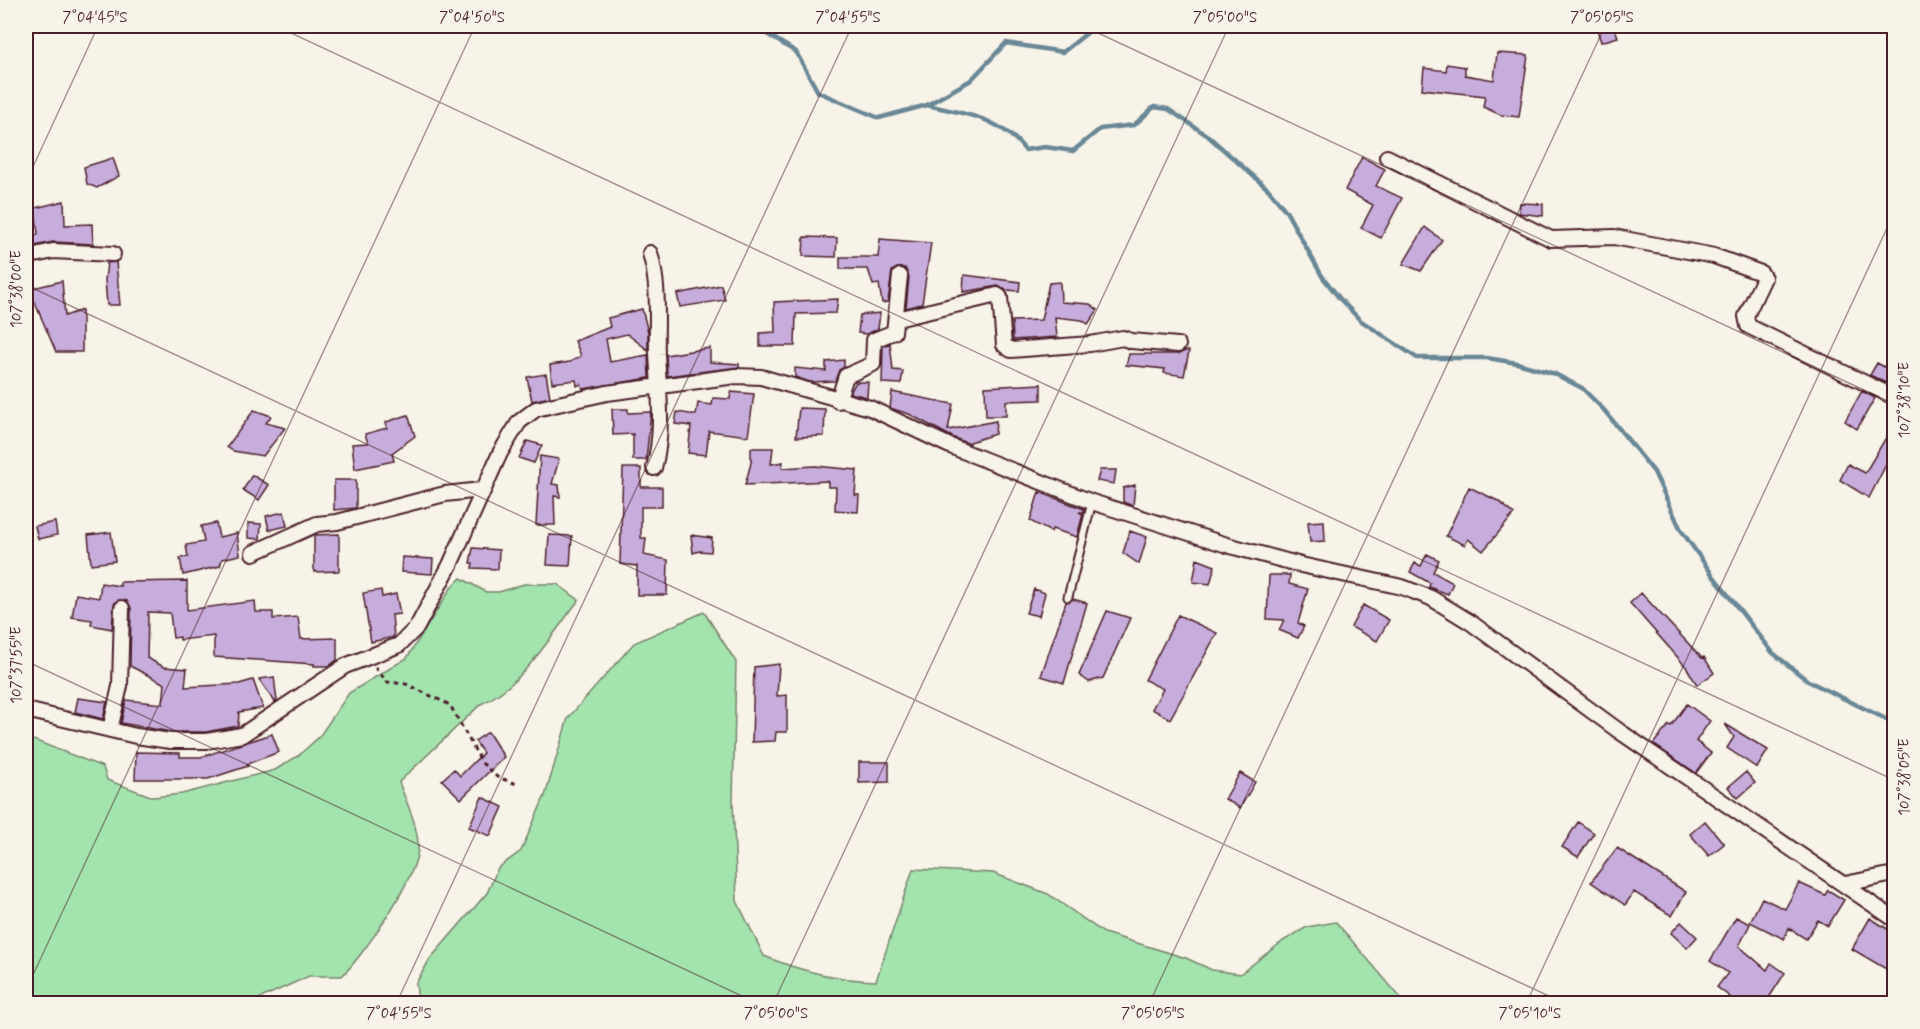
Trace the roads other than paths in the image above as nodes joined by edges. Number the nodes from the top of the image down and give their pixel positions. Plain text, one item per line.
1 (1387, 157) dead end
2 (650, 253) dead end
3 (113, 254) dead end
4 (26, 257) edge
5 (900, 276) dead end
6 (897, 319) junction
7 (1179, 345) dead end
8 (660, 387) junction
9 (1894, 397) edge
10 (838, 401) junction
11 (654, 468) dead end
12 (482, 490) junction
13 (1092, 502) junction
14 (253, 554) dead end
15 (1068, 597) dead end
16 (122, 608) dead end
17 (26, 710) edge
18 (110, 730) junction
19 (1894, 874) edge
20 (1845, 884) junction
21 (1894, 919) edge

1 - 9 street
2 - 8 street
3 - 4 street
5 - 6 street
6 - 7 street
6 - 10 street
8 - 10 street
8 - 11 street
8 - 12 street
10 - 13 street
12 - 14 street
12 - 18 street
13 - 15 lane
13 - 20 street
16 - 18 street
17 - 18 street
19 - 20 street
20 - 21 street

